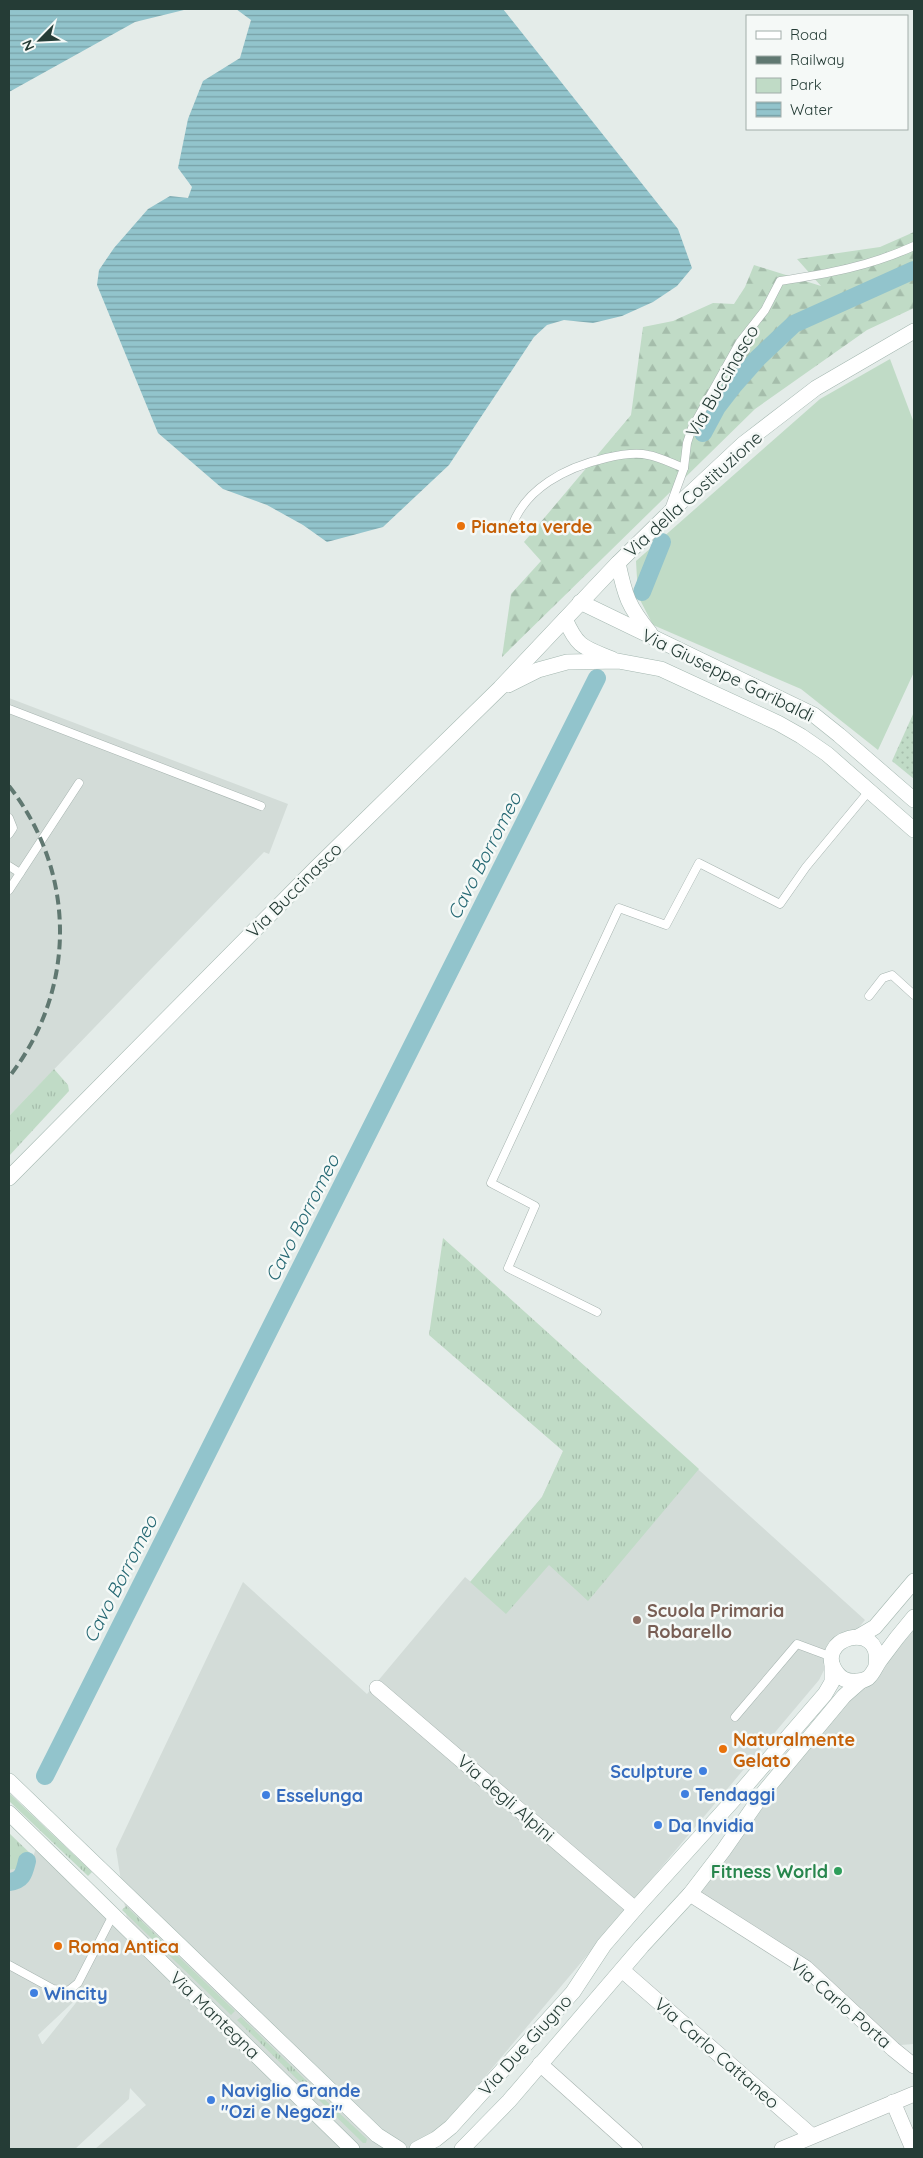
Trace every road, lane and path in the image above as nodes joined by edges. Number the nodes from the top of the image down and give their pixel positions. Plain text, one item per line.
1 (914, 246) edge
2 (914, 331) edge
3 (684, 468) junction
4 (667, 515) junction
5 (511, 529) dead end
6 (618, 563) junction
7 (580, 602) junction
8 (565, 618) junction
9 (654, 638) junction
10 (618, 661) junction
11 (500, 688) junction
12 (9, 709) edge
13 (78, 783) dead end
14 (869, 791) junction
15 (914, 800) edge
16 (261, 806) dead end
17 (9, 818) edge
18 (914, 830) edge
19 (9, 834) edge
20 (9, 866) edge
21 (20, 873) junction
22 (9, 890) edge
23 (869, 996) dead end
24 (914, 996) edge
25 (9, 1178) edge
26 (597, 1312) dead end
27 (914, 1582) edge
28 (914, 1617) edge
29 (858, 1637) junction
30 (832, 1660) junction
31 (876, 1666) junction
32 (861, 1681) junction
33 (376, 1688) dead end
34 (735, 1717) dead end
35 (9, 1781) edge
36 (9, 1812) edge
37 (690, 1894) junction
38 (635, 1909) junction
39 (113, 1915) junction
40 (9, 1965) edge
41 (622, 1970) junction
42 (540, 2064) junction
43 (914, 2066) edge
44 (914, 2094) edge
45 (893, 2102) junction
46 (812, 2136) junction
47 (352, 2149) edge
48 (399, 2149) edge
49 (404, 2149) edge
50 (416, 2149) edge
51 (462, 2149) edge
52 (635, 2149) edge
53 (782, 2149) edge
54 (914, 2149) edge

1 - 3 lane, Via Buccinasco
2 - 4 street, Via della Costituzione
3 - 4 lane, Via Buccinasco
3 - 5 lane
4 - 6 street, Via della Costituzione
6 - 7 street, Via della Costituzione
6 - 9 street
7 - 8 street, Via Buccinasco
7 - 9 street, Via Giuseppe Garibaldi
8 - 10 street
8 - 11 street, Via Buccinasco
9 - 15 street, Via Giuseppe Garibaldi
10 - 11 street
10 - 14 street, Via Giuseppe Garibaldi
11 - 25 street, Via Buccinasco
12 - 16 lane
13 - 21 lane
14 - 18 street, Via Giuseppe Garibaldi
14 - 26 lane
17 - 19 lane
20 - 21 lane
21 - 22 lane
23 - 24 lane
27 - 29 street
28 - 31 street
29 - 30 street
29 - 31 street
30 - 32 street
30 - 34 lane
30 - 38 street
31 - 32 street
32 - 37 street
33 - 38 street, Via degli Alpini
35 - 48 street
36 - 39 street, Via Mantegna
37 - 41 street, Via Due Giugno
37 - 43 street, Via Carlo Porta
38 - 50 street, Via Due Giugno
39 - 40 lane
39 - 47 street, Via Mantegna
41 - 42 street, Via Due Giugno
41 - 46 street, Via Carlo Cattaneo
42 - 51 street, Via Due Giugno
42 - 52 street
44 - 45 street
45 - 46 street
45 - 54 street
46 - 53 street
49 - 50 street

